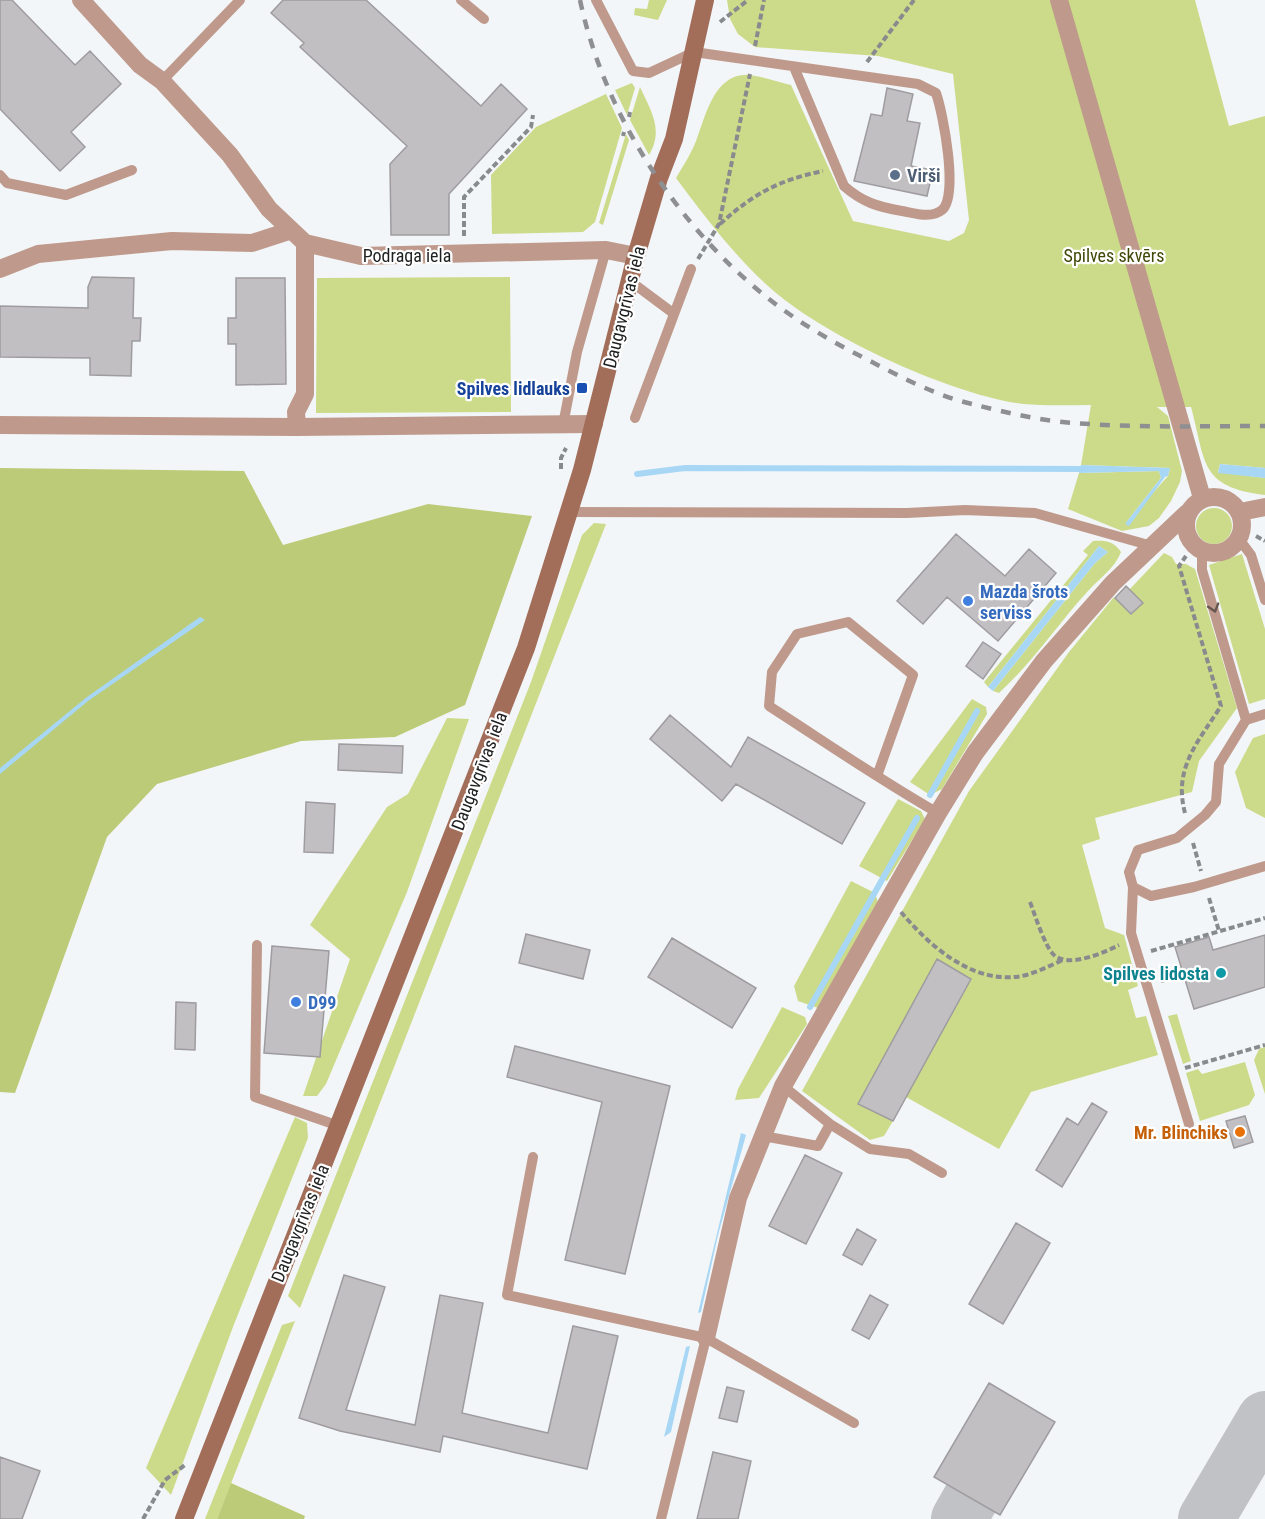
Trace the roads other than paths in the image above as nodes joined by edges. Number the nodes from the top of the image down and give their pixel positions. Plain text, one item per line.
1 (81, 0) edge
2 (240, 0) edge
3 (461, 0) edge
4 (596, 0) edge
5 (705, 0) edge
6 (1059, 0) edge
7 (484, 19) dead end
8 (693, 52) junction
9 (794, 67) junction
10 (162, 81) junction
11 (132, 170) dead end
12 (0, 174) edge
13 (289, 231) junction
14 (305, 243) junction
15 (606, 250) junction
16 (636, 256) junction
17 (0, 269) edge
18 (691, 269) road end
19 (630, 281) junction
20 (673, 313) junction
21 (635, 418) dead end
22 (594, 424) junction
23 (0, 425) edge
24 (562, 425) junction
25 (297, 427) junction
26 (1202, 498) junction
27 (1265, 507) edge
28 (570, 512) junction
29 (1240, 512) junction
30 (1187, 513) junction
31 (1239, 539) junction
32 (1152, 546) junction
33 (1199, 549) junction
34 (1265, 600) edge
35 (1265, 714) edge
36 (1246, 720) junction
37 (877, 776) junction
38 (938, 813) junction
39 (1265, 866) edge
40 (1133, 887) junction
41 (257, 945) dead end
42 (783, 1086) junction
43 (830, 1124) junction
44 (1190, 1124) dead end
45 (339, 1126) junction
46 (763, 1136) junction
47 (533, 1157) dead end
48 (942, 1173) dead end
49 (706, 1338) junction
50 (854, 1423) dead end
51 (184, 1519) edge
52 (661, 1519) edge

1 - 10 street, Podraga iela
2 - 10 lane
3 - 7 lane
4 - 8 lane
5 - 8 main road, Daugavgrīvas iela
6 - 26 street
8 - 9 lane
8 - 16 main road, Daugavgrīvas iela
9 - 9 lane
10 - 13 street, Podraga iela
11 - 12 lane
13 - 14 street, Podraga iela
13 - 17 street
14 - 15 street, Podraga iela
14 - 25 street
15 - 16 street, Podraga iela
15 - 24 lane
16 - 19 main road, Daugavgrīvas iela
18 - 20 lane
19 - 20 lane
19 - 22 main road, Daugavgrīvas iela
20 - 21 lane
22 - 24 street
22 - 28 main road, Daugavgrīvas iela
23 - 25 street
24 - 25 street
26 - 29 street
26 - 30 street
27 - 29 street
28 - 32 lane
28 - 45 main road, Daugavgrīvas iela
29 - 31 street
30 - 32 street
30 - 33 street
31 - 33 street
31 - 34 lane
32 - 38 street
33 -> 36 lane
35 - 36 lane
36 - 40 lane
37 - 37 lane
37 - 38 lane
38 - 42 street
39 - 40 lane
40 - 44 lane
41 - 45 lane
42 - 43 lane
42 - 46 street
43 - 46 lane
43 - 48 lane
45 - 51 main road, Daugavgrīvas iela
46 - 49 street
47 - 49 lane
49 - 50 lane
49 - 52 lane

